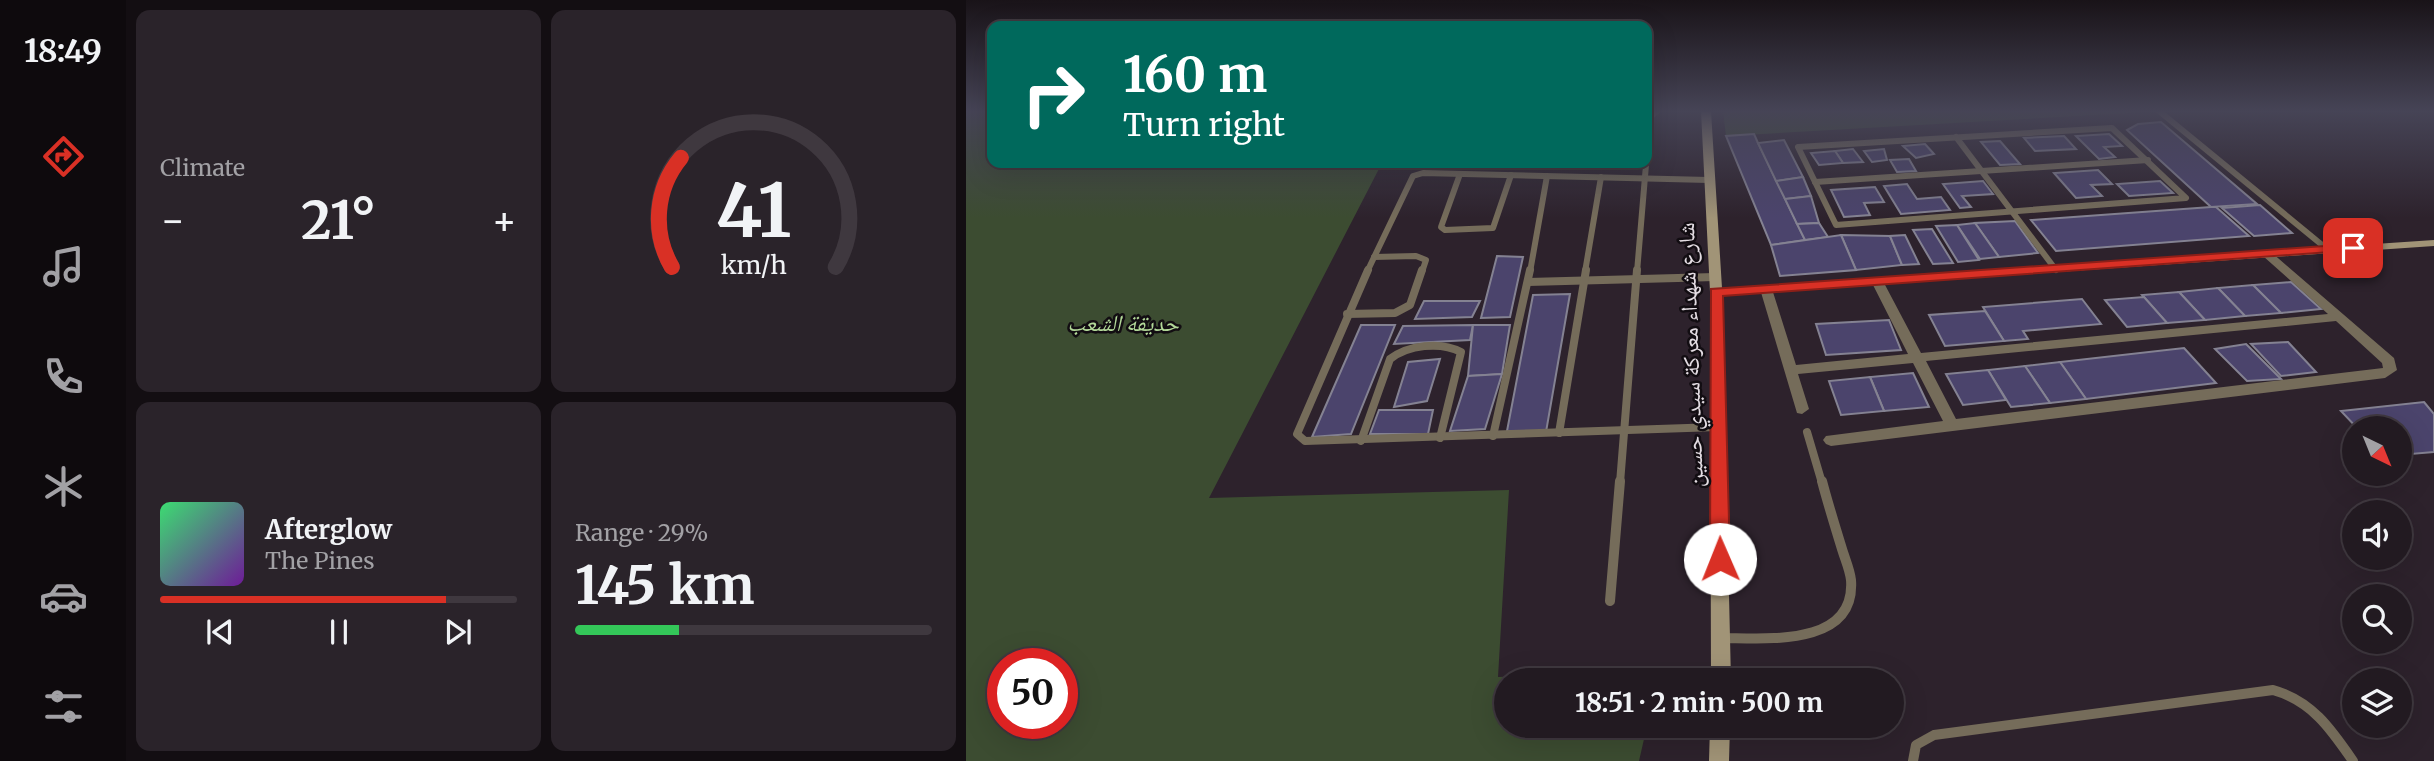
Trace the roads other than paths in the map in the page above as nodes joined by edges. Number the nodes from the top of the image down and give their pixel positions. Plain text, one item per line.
1 (1708, 147) edge
2 (1805, 147) edge
3 (1963, 147) edge
4 (2133, 147) edge
5 (2202, 147) edge
6 (2148, 160) junction
7 (1647, 168) edge
8 (1981, 171) junction
9 (1460, 174) junction
10 (1511, 175) junction
11 (1547, 176) junction
12 (1601, 177) junction
13 (1646, 178) junction
14 (1709, 180) junction
15 (1815, 182) junction
16 (2011, 212) junction
17 (2433, 244) edge
18 (2327, 249) junction
19 (2267, 254) junction
20 (1374, 257) junction
21 (2056, 270) junction
22 (1637, 279) junction
23 (1583, 281) junction
24 (1528, 282) junction
25 (1878, 283) junction
26 (1716, 285) junction
27 (1766, 289) junction
28 (1347, 314) junction
29 (2339, 317) junction
30 (1917, 358) junction
31 (1790, 370) junction
32 (1802, 409) dead end
33 (1952, 425) junction
34 (1717, 427) junction
35 (1624, 430) junction
36 (1807, 432) dead end
37 (1559, 433) junction
38 (1493, 436) junction
39 (1440, 438) junction
40 (1830, 440) dead end
41 (1361, 441) junction
42 (1609, 601) dead end
43 (1721, 638) junction
44 (1721, 668) edge
45 (1720, 738) edge
46 (1719, 761) edge
47 (1913, 761) edge
48 (2353, 761) edge

1 - 14 main road, شارع شهداء معركة سيدي حسين
2 - 15 lane
3 - 8 lane
4 - 6 lane
5 - 18 lane
6 - 8 lane
6 - 16 lane
7 - 13 lane
8 - 15 lane
8 - 16 lane
9 - 10 lane
9 - 10 lane
9 - 20 lane
10 - 11 lane
11 - 12 lane
11 - 24 lane
12 - 13 lane
12 - 23 lane
13 - 14 lane
13 - 22 lane
14 - 26 main road, شارع شهداء معركة سيدي حسين
15 - 16 lane
16 - 21 lane
17 - 18 main road
18 - 19 main road
19 - 21 main road
19 - 29 street
20 - 28 lane
20 - 28 lane
21 - 25 main road
22 - 23 lane
22 - 26 lane
22 - 35 lane
23 - 24 lane
23 - 37 lane
24 - 38 lane
25 - 27 main road
25 - 30 street
26 - 27 main road
26 - 34 main road, شارع شهداء معركة سيدي حسين
27 - 31 street
28 - 41 lane
29 - 30 street
29 - 33 street
30 - 31 street
30 - 33 street
31 - 32 street
33 - 40 street
34 - 35 lane
34 - 43 main road, شارع شهداء معركة سيدي حسين
35 - 37 lane
35 - 42 lane
36 - 43 lane
37 - 38 lane
38 - 39 lane
39 - 41 lane
39 - 41 lane
43 - 44 main road, شارع شهداء معركة سيدي حسين
45 - 46 main road
47 - 48 lane

